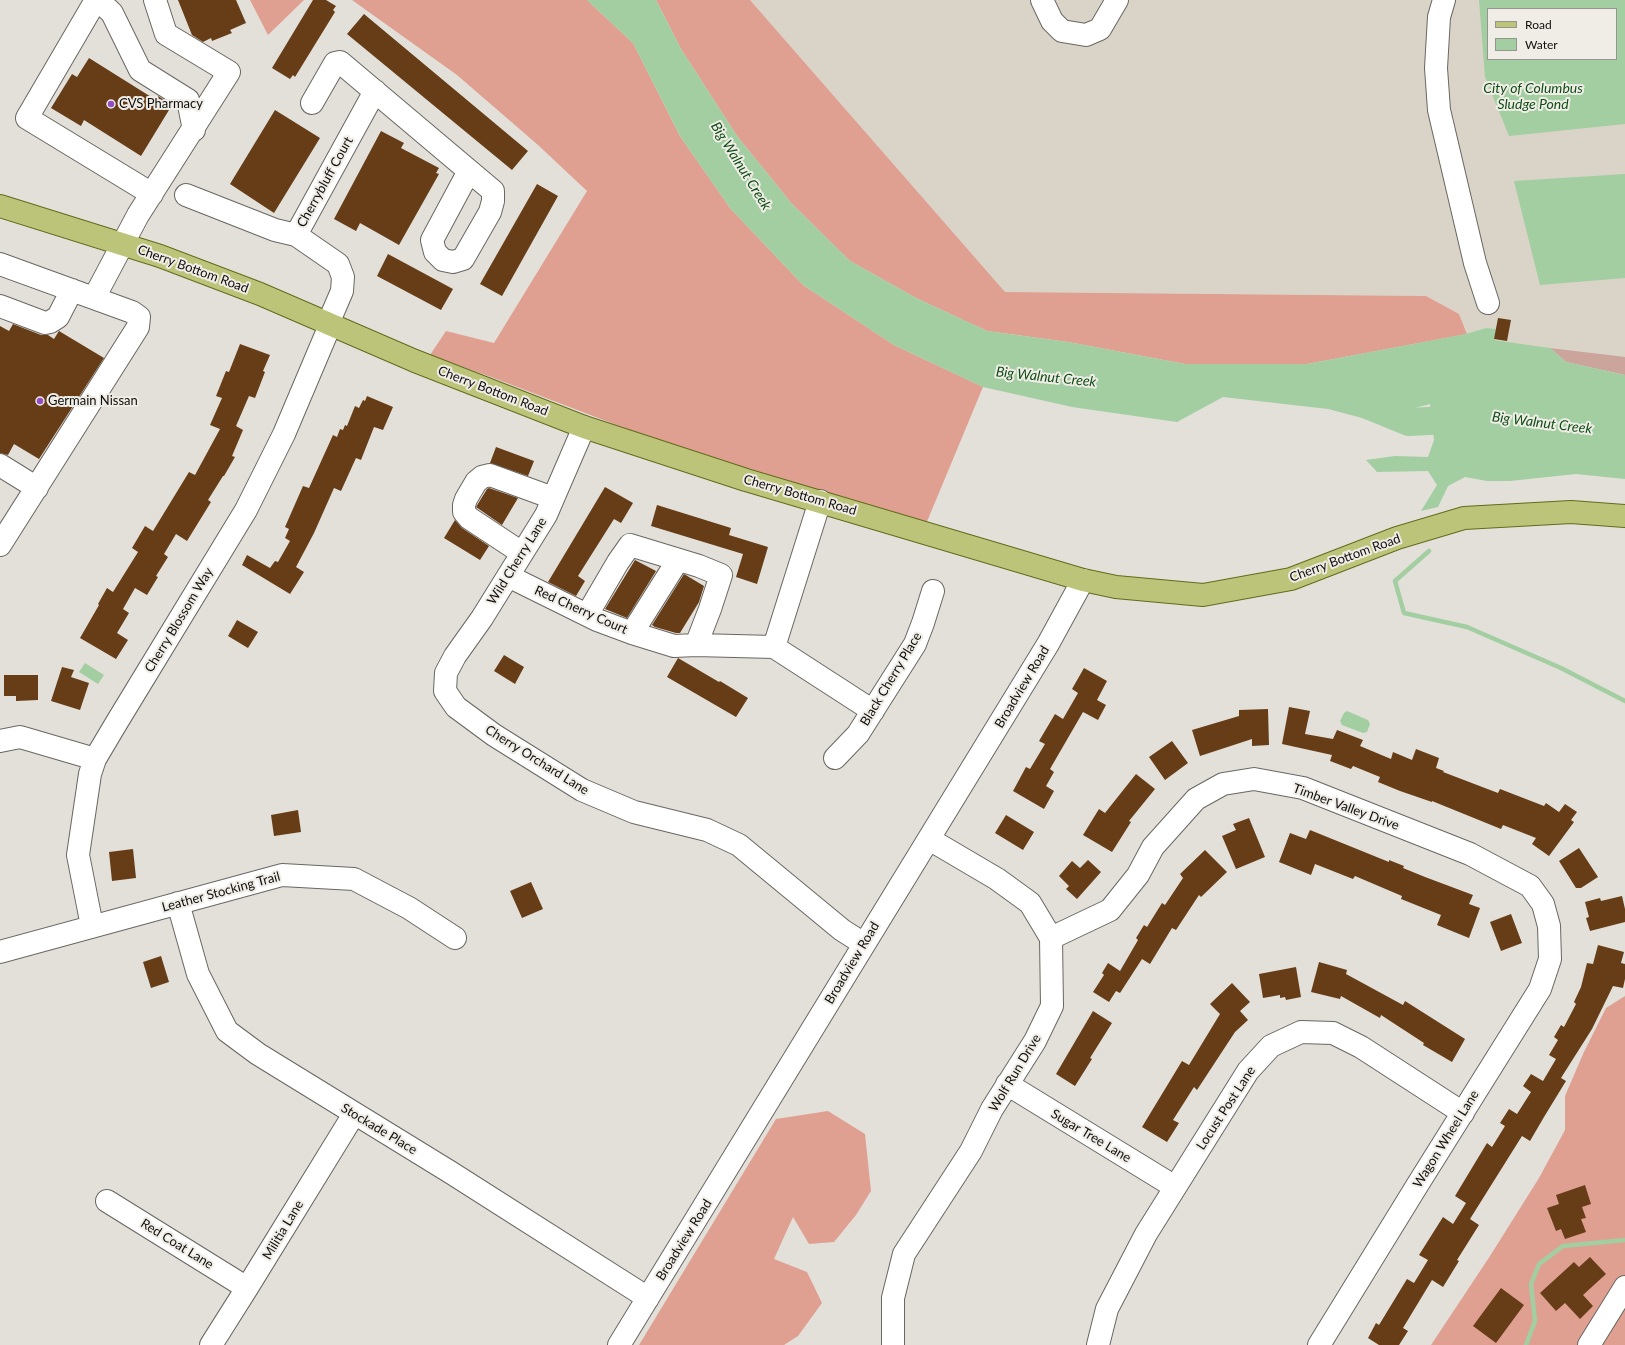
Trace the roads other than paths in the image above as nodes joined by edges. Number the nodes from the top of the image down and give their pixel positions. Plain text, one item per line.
1 (97, 0) edge
2 (155, 0) edge
3 (1042, 0) edge
4 (1117, 0) edge
5 (1444, 0) edge
6 (374, 91) junction
7 (312, 103) dead end
8 (194, 130) junction
9 (469, 171) dead end
10 (152, 194) junction
11 (186, 195) dead end
12 (0, 206) edge
13 (296, 235) junction
14 (122, 244) junction
15 (0, 264) edge
16 (72, 290) junction
17 (94, 298) junction
18 (1488, 303) dead end
19 (0, 306) edge
20 (329, 324) junction
21 (584, 427) junction
22 (0, 465) edge
23 (37, 488) junction
24 (553, 498) junction
25 (820, 501) junction
26 (1625, 516) edge
27 (6, 523) edge
28 (0, 545) edge
29 (522, 553) junction
30 (678, 560) junction
31 (508, 576) junction
32 (1083, 580) junction
33 (932, 592) dead end
34 (587, 615) junction
35 (632, 633) junction
36 (696, 645) junction
37 (774, 647) junction
38 (445, 691) joint
39 (873, 711) junction
40 (0, 741) edge
41 (835, 758) dead end
42 (96, 759) junction
43 (929, 839) junction
44 (178, 903) junction
45 (92, 926) junction
46 (1549, 926) joint
47 (455, 938) dead end
48 (1051, 938) junction
49 (864, 944) junction
50 (0, 952) edge
51 (1007, 1084) junction
52 (1463, 1112) junction
53 (354, 1114) junction
54 (1175, 1187) junction
55 (107, 1201) dead end
56 (1625, 1287) edge
57 (248, 1288) junction
58 (648, 1298) junction
59 (211, 1345) edge
60 (619, 1345) edge
61 (893, 1345) edge
62 (1098, 1345) edge
63 (1319, 1345) edge
64 (1589, 1345) edge

1 - 8 street
1 - 10 street
2 - 8 street
3 - 4 street
5 - 18 street
6 - 7 street
6 - 9 street
6 - 13 street, Cherrybluff Court
8 - 10 street
10 - 14 street
11 - 13 street
12 - 14 main road, Cherry Bottom Road
13 - 20 street, Cherrybluff Court
14 - 17 street
14 - 20 main road, Cherry Bottom Road
15 - 16 street
16 - 17 street
16 - 19 street
17 - 23 street
20 - 21 main road, Cherry Bottom Road
20 - 42 street, Cherry Blossom Way
21 - 24 street, Wild Cherry Lane
21 - 25 main road, Cherry Bottom Road
22 - 23 street
23 - 27 street
24 - 29 street, Wild Cherry Lane
24 - 29 street
25 - 32 main road, Cherry Bottom Road
25 - 37 street
26 - 32 main road, Cherry Bottom Road
27 - 28 street
29 - 31 street, Wild Cherry Lane
30 - 34 street
30 - 35 street
30 - 36 street
31 - 34 street, Red Cherry Court
31 - 38 street, Wild Cherry Lane
32 - 43 street, Broadview Road
33 - 39 street, Black Cherry Place
34 - 35 street, Red Cherry Court
35 - 36 street, Red Cherry Court
36 - 37 street, Red Cherry Court
37 - 39 street
38 - 49 street, Cherry Orchard Lane
39 - 41 street, Black Cherry Place
40 - 42 street
42 - 45 street, Cherry Blossom Way
43 - 48 street
43 - 49 street, Broadview Road
44 - 45 street, Leather Stocking Trail
44 - 47 street, Leather Stocking Trail
44 - 53 street, Stockade Place
45 - 50 street, Leather Stocking Trail
46 - 48 street, Timber Valley Drive
46 - 52 street, Wagon Wheel Lane
48 - 51 street, Wolf Run Drive
49 - 58 street, Broadview Road
51 - 54 street, Sugar Tree Lane
51 - 61 street, Wolf Run Drive
52 - 54 street, Locust Post Lane
52 - 63 street, Wagon Wheel Lane
53 - 57 street, Militia Lane
53 - 58 street, Stockade Place
54 - 62 street, Locust Post Lane
55 - 57 street, Red Coat Lane
56 - 64 street
57 - 59 street, Militia Lane
58 - 60 street, Broadview Road

